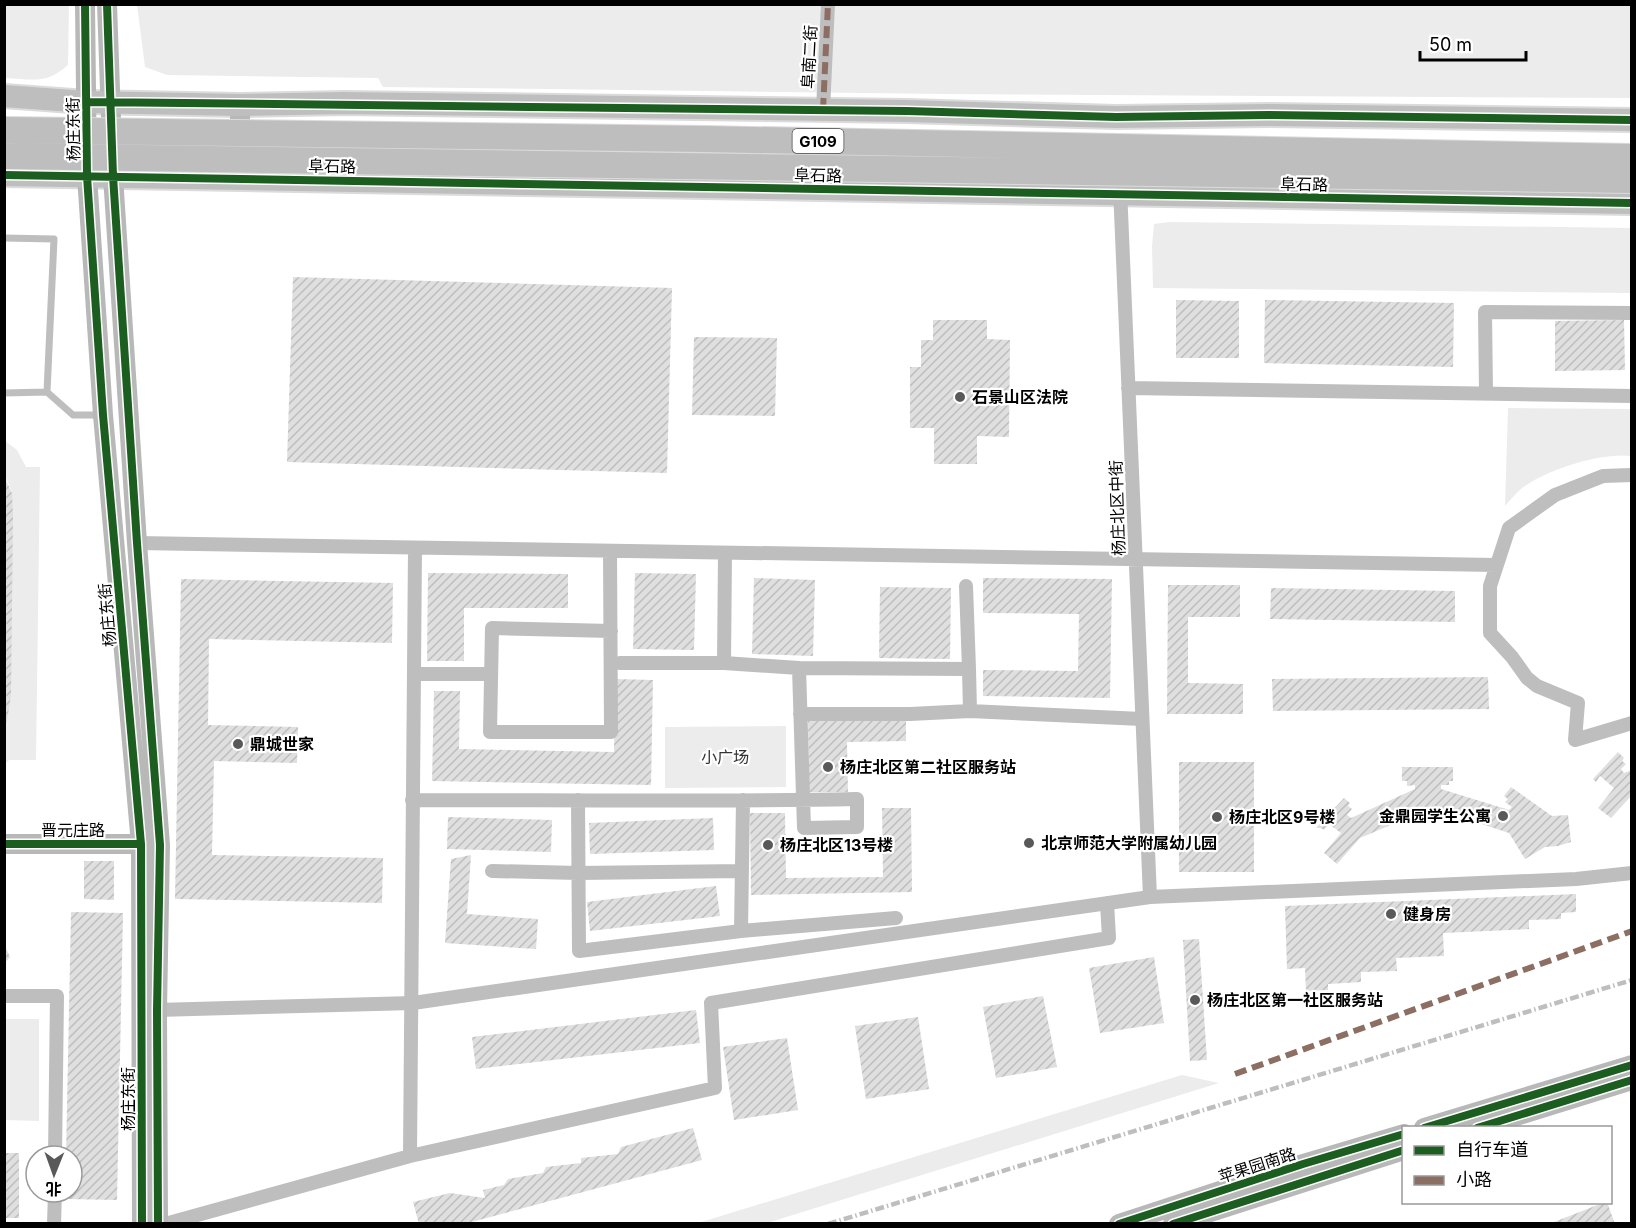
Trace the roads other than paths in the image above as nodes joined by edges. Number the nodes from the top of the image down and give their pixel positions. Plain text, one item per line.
1 (85, 4) edge
2 (107, 4) edge
3 (828, 4) edge
4 (4, 96) edge
5 (86, 102) junction
6 (110, 103) junction
7 (240, 105) junction
8 (823, 110) junction
9 (1116, 117) junction
10 (1632, 120) edge
11 (4, 130) edge
12 (4, 156) edge
13 (1632, 157) edge
14 (4, 175) edge
15 (87, 176) junction
16 (113, 176) junction
17 (240, 178) junction
18 (1632, 180) edge
19 (1120, 194) junction
20 (1632, 203) edge
21 (4, 238) edge
22 (1632, 313) edge
23 (1128, 388) junction
24 (47, 392) junction
25 (4, 393) edge
26 (1486, 393) junction
27 (1632, 396) edge
28 (104, 415) junction
29 (1632, 475) edge
30 (137, 543) junction
31 (415, 548) junction
32 (610, 551) junction
33 (725, 553) junction
34 (1135, 559) junction
35 (1496, 565) junction
36 (966, 586) dead end
37 (611, 631) junction
38 (620, 663) dead end
39 (724, 663) junction
40 (799, 668) junction
41 (969, 669) junction
42 (414, 674) junction
43 (491, 674) junction
44 (970, 711) junction
45 (800, 714) junction
46 (1142, 719) junction
47 (1632, 723) edge
48 (412, 800) junction
49 (578, 800) junction
50 (743, 800) junction
51 (4, 844) edge
52 (151, 844) junction
53 (492, 871) dead end
54 (742, 871) junction
55 (578, 873) junction
56 (1632, 873) edge
57 (1150, 897) junction
58 (1107, 903) junction
59 (896, 918) dead end
60 (741, 931) junction
61 (4, 996) edge
62 (413, 1003) junction
63 (157, 1010) junction
64 (1632, 1065) edge
65 (1632, 1080) edge
66 (1431, 1126) edge
67 (1483, 1126) edge
68 (1402, 1135) edge
69 (55, 1144) edge
70 (1402, 1151) edge
71 (410, 1156) junction
72 (55, 1204) edge
73 (54, 1224) edge
74 (142, 1224) edge
75 (158, 1224) edge
76 (165, 1224) edge
77 (1119, 1224) edge
78 (1173, 1224) edge

1 - 5 main road, 杨庄东街
2 - 6 main road, 杨庄东街
3 - 8 street, 阜南二街
4 - 5 main road
5 - 6 main road
5 - 15 main road, 杨庄东街
6 - 7 main road
6 - 16 main road, 杨庄东街
7 - 8 main road
7 - 17 main road
8 - 9 main road
9 - 10 main road
9 - 19 street, 杨庄北区中街
11 - 13 highway, 阜石路 / G109, bridge
12 - 18 highway, 阜石路 / G109, bridge
14 - 15 main road, 阜石路
15 - 16 main road, 阜石路
15 - 28 main road, 杨庄东街
16 - 17 main road, 阜石路
16 - 30 main road, 杨庄东街
17 - 19 main road, 阜石路
19 - 20 main road, 阜石路
19 - 23 street, 杨庄北区中街
21 - 24 lane
22 - 26 street
23 - 26 street
23 - 34 street, 杨庄北区中街
24 - 25 lane
24 - 28 lane
26 - 27 street
28 - 52 main road, 杨庄东街
29 - 35 street
30 - 31 street
30 - 52 main road, 杨庄东街
31 - 32 street
31 - 42 street
32 - 33 street
32 - 37 street
33 - 34 street
33 - 39 street
34 - 35 street
34 - 46 street, 杨庄北区中街
35 - 47 street
36 - 41 street
37 - 43 street
37 - 43 street
38 - 39 street
39 - 40 street
40 - 41 street
40 - 45 street
41 - 44 street
42 - 43 street
42 - 48 street
44 - 45 street
44 - 46 street
45 - 50 street
46 - 57 street, 杨庄北区中街
48 - 49 street
48 - 62 street
49 - 50 street
49 - 55 street
50 - 54 street
51 - 52 main road, 晋元庄路
52 - 63 main road, 杨庄东街
52 - 74 main road, 杨庄东街
53 - 55 street
54 - 55 street
54 - 60 street
55 - 60 street
56 - 57 street
57 - 58 street
58 - 62 street
58 - 71 street
59 - 60 street
61 - 69 street
62 - 63 street
62 - 71 street
63 - 75 main road, 杨庄东街
64 - 66 main road
65 - 67 main road
68 - 77 main road, 苹果园南路
70 - 78 main road, 苹果园南路
71 - 76 street
72 - 73 street

